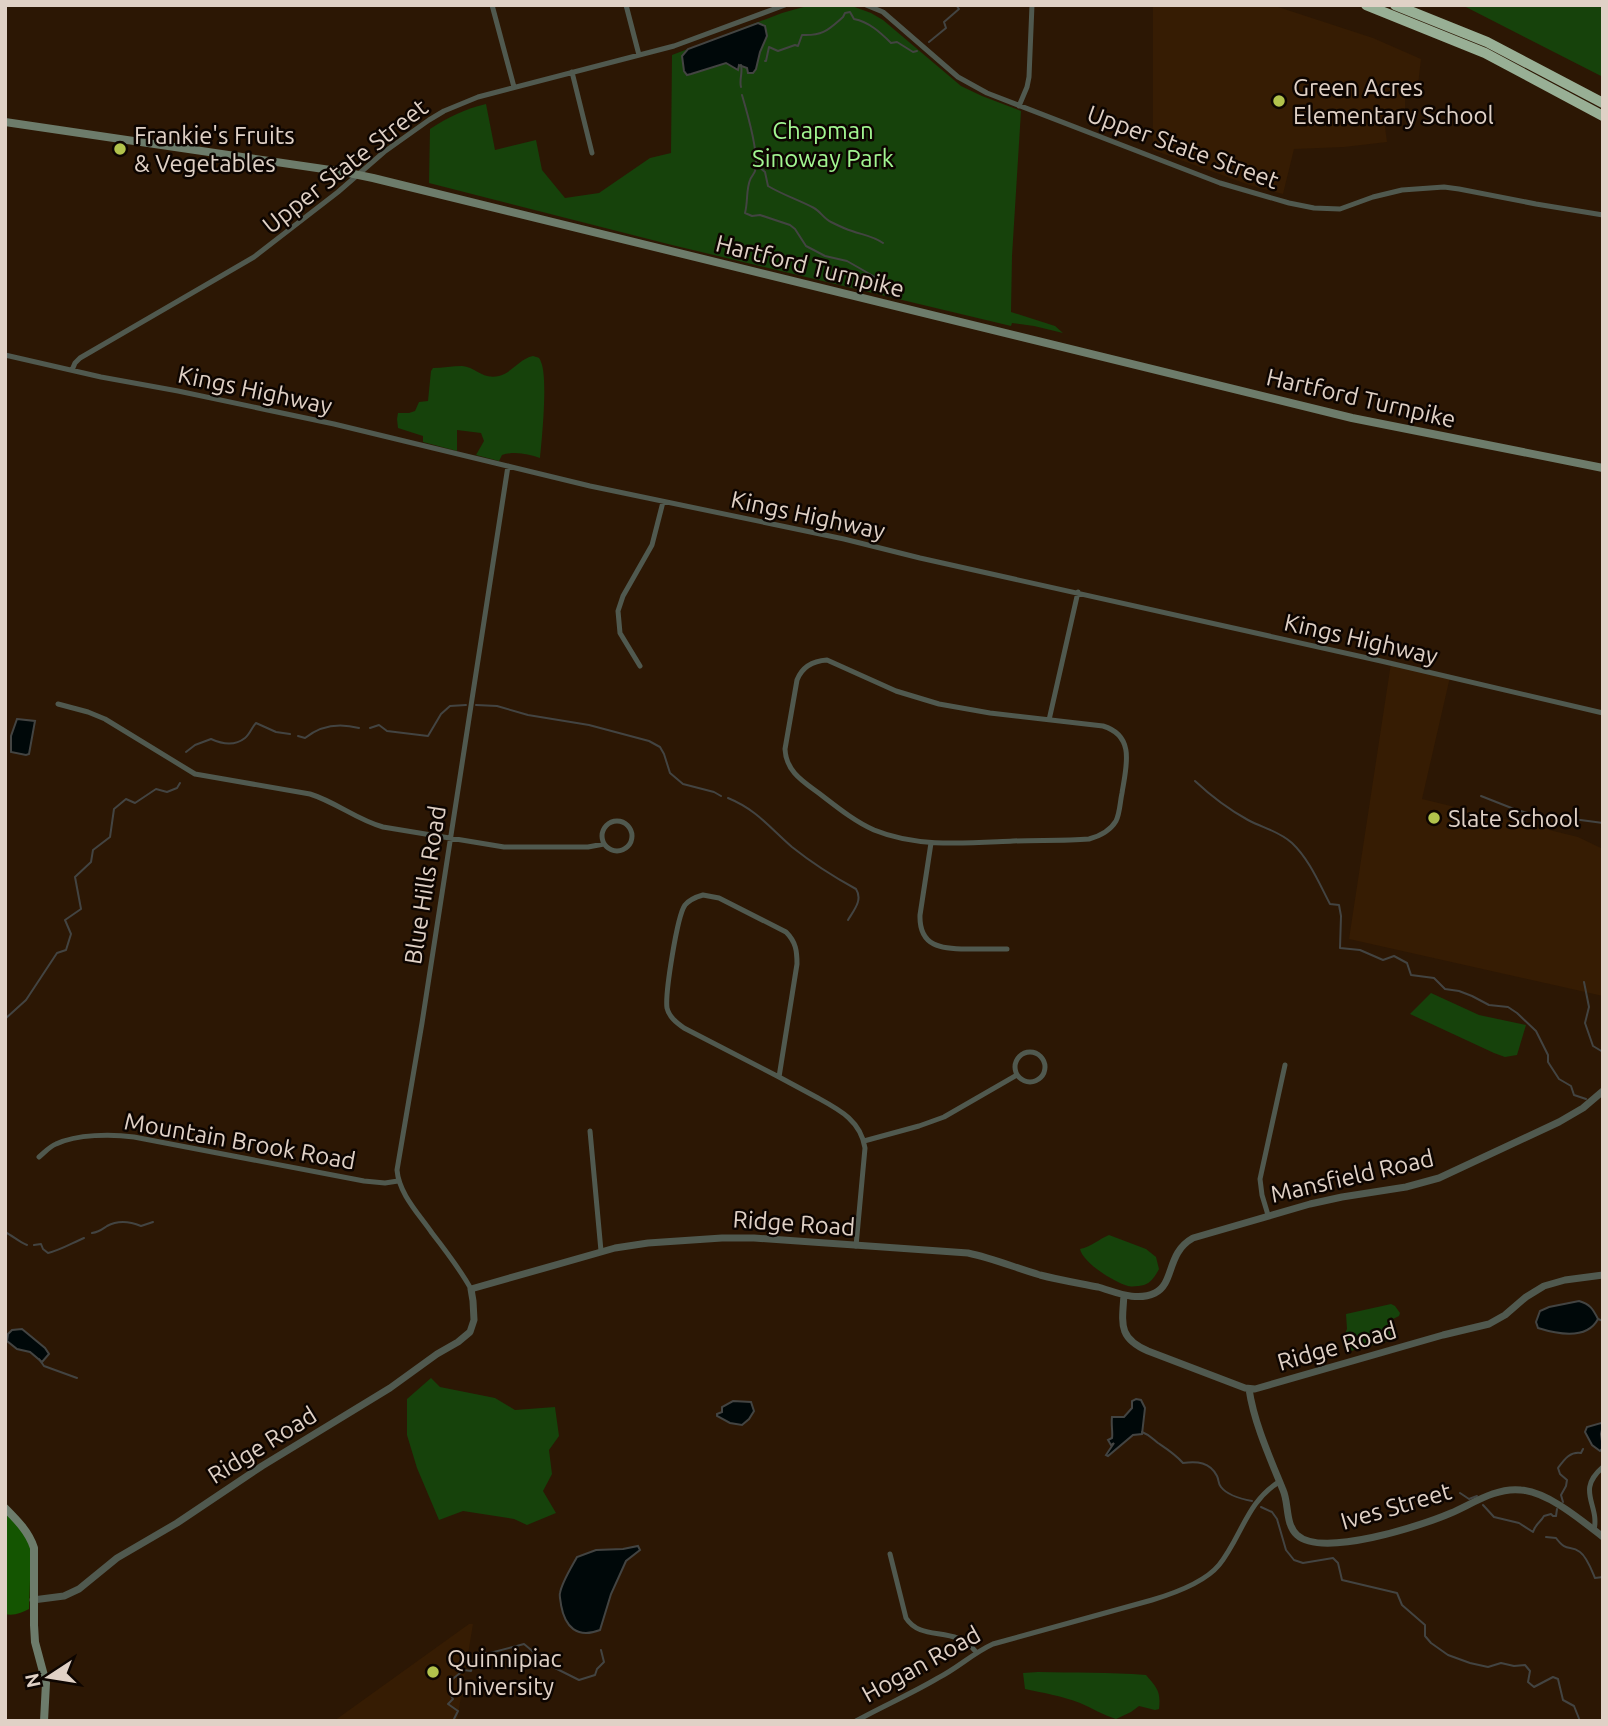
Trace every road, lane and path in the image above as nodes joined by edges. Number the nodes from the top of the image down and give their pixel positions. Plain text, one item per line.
1 (492, 5) edge
2 (626, 5) edge
3 (785, 5) edge
4 (866, 5) edge
5 (1032, 5) edge
6 (1366, 5) edge
7 (1395, 5) edge
8 (639, 55) junction
9 (572, 72) junction
10 (514, 87) junction
11 (1603, 103) edge
12 (1019, 106) junction
13 (1603, 116) edge
14 (5, 122) edge
15 (592, 153) dead end
16 (358, 175) junction
17 (1603, 215) edge
18 (5, 355) edge
19 (72, 370) junction
20 (508, 467) junction
21 (1603, 468) edge
22 (663, 502) junction
23 (1078, 592) junction
24 (640, 666) dead end
25 (58, 704) dead end
26 (1603, 713) edge
27 (1049, 720) junction
28 (450, 838) junction
29 (930, 842) junction
30 (604, 844) junction
31 (1007, 949) dead end
32 (1285, 1065) dead end
33 (1017, 1075) junction
34 (779, 1077) junction
35 (1603, 1091) edge
36 (590, 1131) dead end
37 (864, 1141) junction
38 (39, 1157) dead end
39 (398, 1181) junction
40 (1268, 1215) junction
41 (856, 1246) junction
42 (601, 1251) junction
43 (1603, 1275) edge
44 (471, 1289) junction
45 (1124, 1295) junction
46 (1249, 1389) junction
47 (1603, 1467) edge
48 (1279, 1482) junction
49 (5, 1508) edge
50 (1594, 1530) junction
51 (1603, 1537) edge
52 (890, 1553) dead end
53 (33, 1600) junction
54 (976, 1652) junction
55 (44, 1721) edge
56 (856, 1721) edge

1 - 10 street
2 - 8 street
3 - 8 street, Upper State Street
4 - 12 street, Upper State Street
5 - 12 street
6 - 13 highway
7 - 11 highway
8 - 9 street, Upper State Street
9 - 10 street, Upper State Street
9 - 15 street
10 - 16 street, Upper State Street
12 - 17 street, Upper State Street
14 - 16 main road, Hartford Turnpike
16 - 19 street, Upper State Street
16 - 21 main road, Hartford Turnpike
18 - 19 street, Kings Highway
19 - 20 street, Kings Highway
20 - 22 street, Kings Highway
20 - 28 street, Blue Hills Road
22 - 23 street, Kings Highway
22 - 24 street
23 - 26 street, Kings Highway
23 - 27 street
25 - 28 street
27 - 29 street
27 - 29 street
28 - 30 street
28 - 39 street, Blue Hills Road
29 - 31 street
30 - 30 street
32 - 40 street
33 - 33 street
33 - 37 street
34 - 34 street
34 - 37 street
35 - 40 street, Mansfield Road
36 - 42 street
37 - 41 street
38 - 39 street, Mountain Brook Road
39 - 44 street
40 - 45 street, Mansfield Road
41 - 42 street, Ridge Road
41 - 45 street, Ridge Road
42 - 44 street, Ridge Road
43 - 46 street, Ridge Road
44 - 53 street, Ridge Road
45 - 46 street, Ridge Road
46 - 48 street, Ives Street
47 - 50 street
48 - 50 street, Ives Street
48 - 54 street, Hogan Road
49 - 53 main road
50 - 51 street, Ives Street
52 - 54 street
53 - 55 main road
54 - 56 street, Hogan Road

